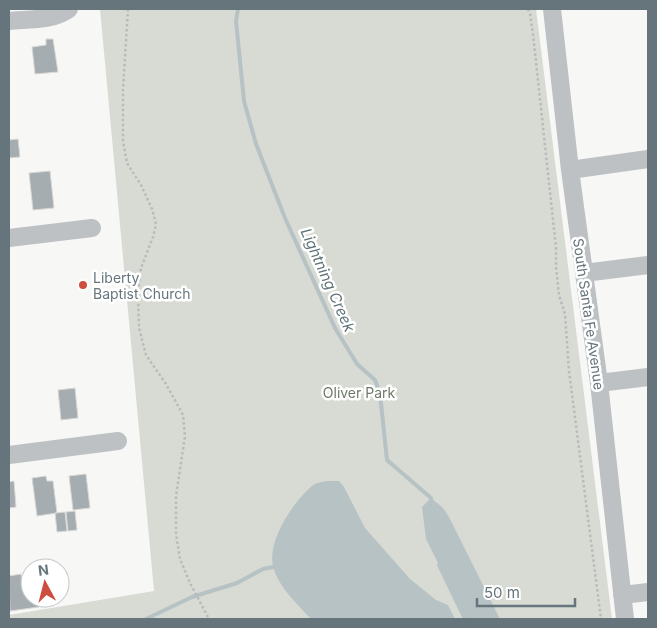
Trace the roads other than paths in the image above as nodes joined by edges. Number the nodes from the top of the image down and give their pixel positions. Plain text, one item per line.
1 (69, 9) edge
2 (552, 9) edge
3 (9, 22) edge
4 (648, 159) edge
5 (570, 170) junction
6 (92, 228) dead end
7 (9, 238) edge
8 (648, 264) edge
9 (584, 273) junction
10 (648, 377) edge
11 (599, 383) junction
12 (118, 441) dead end
13 (9, 455) edge
14 (648, 592) edge
15 (622, 595) junction
16 (625, 619) edge

1 - 3 street
2 - 5 street, South Santa Fe Avenue
4 - 5 street
5 - 9 street, South Santa Fe Avenue
6 - 7 street
8 - 9 street
9 - 11 street, South Santa Fe Avenue
10 - 11 street
11 - 15 street, South Santa Fe Avenue
12 - 13 street
14 - 15 street
15 - 16 street, South Santa Fe Avenue

